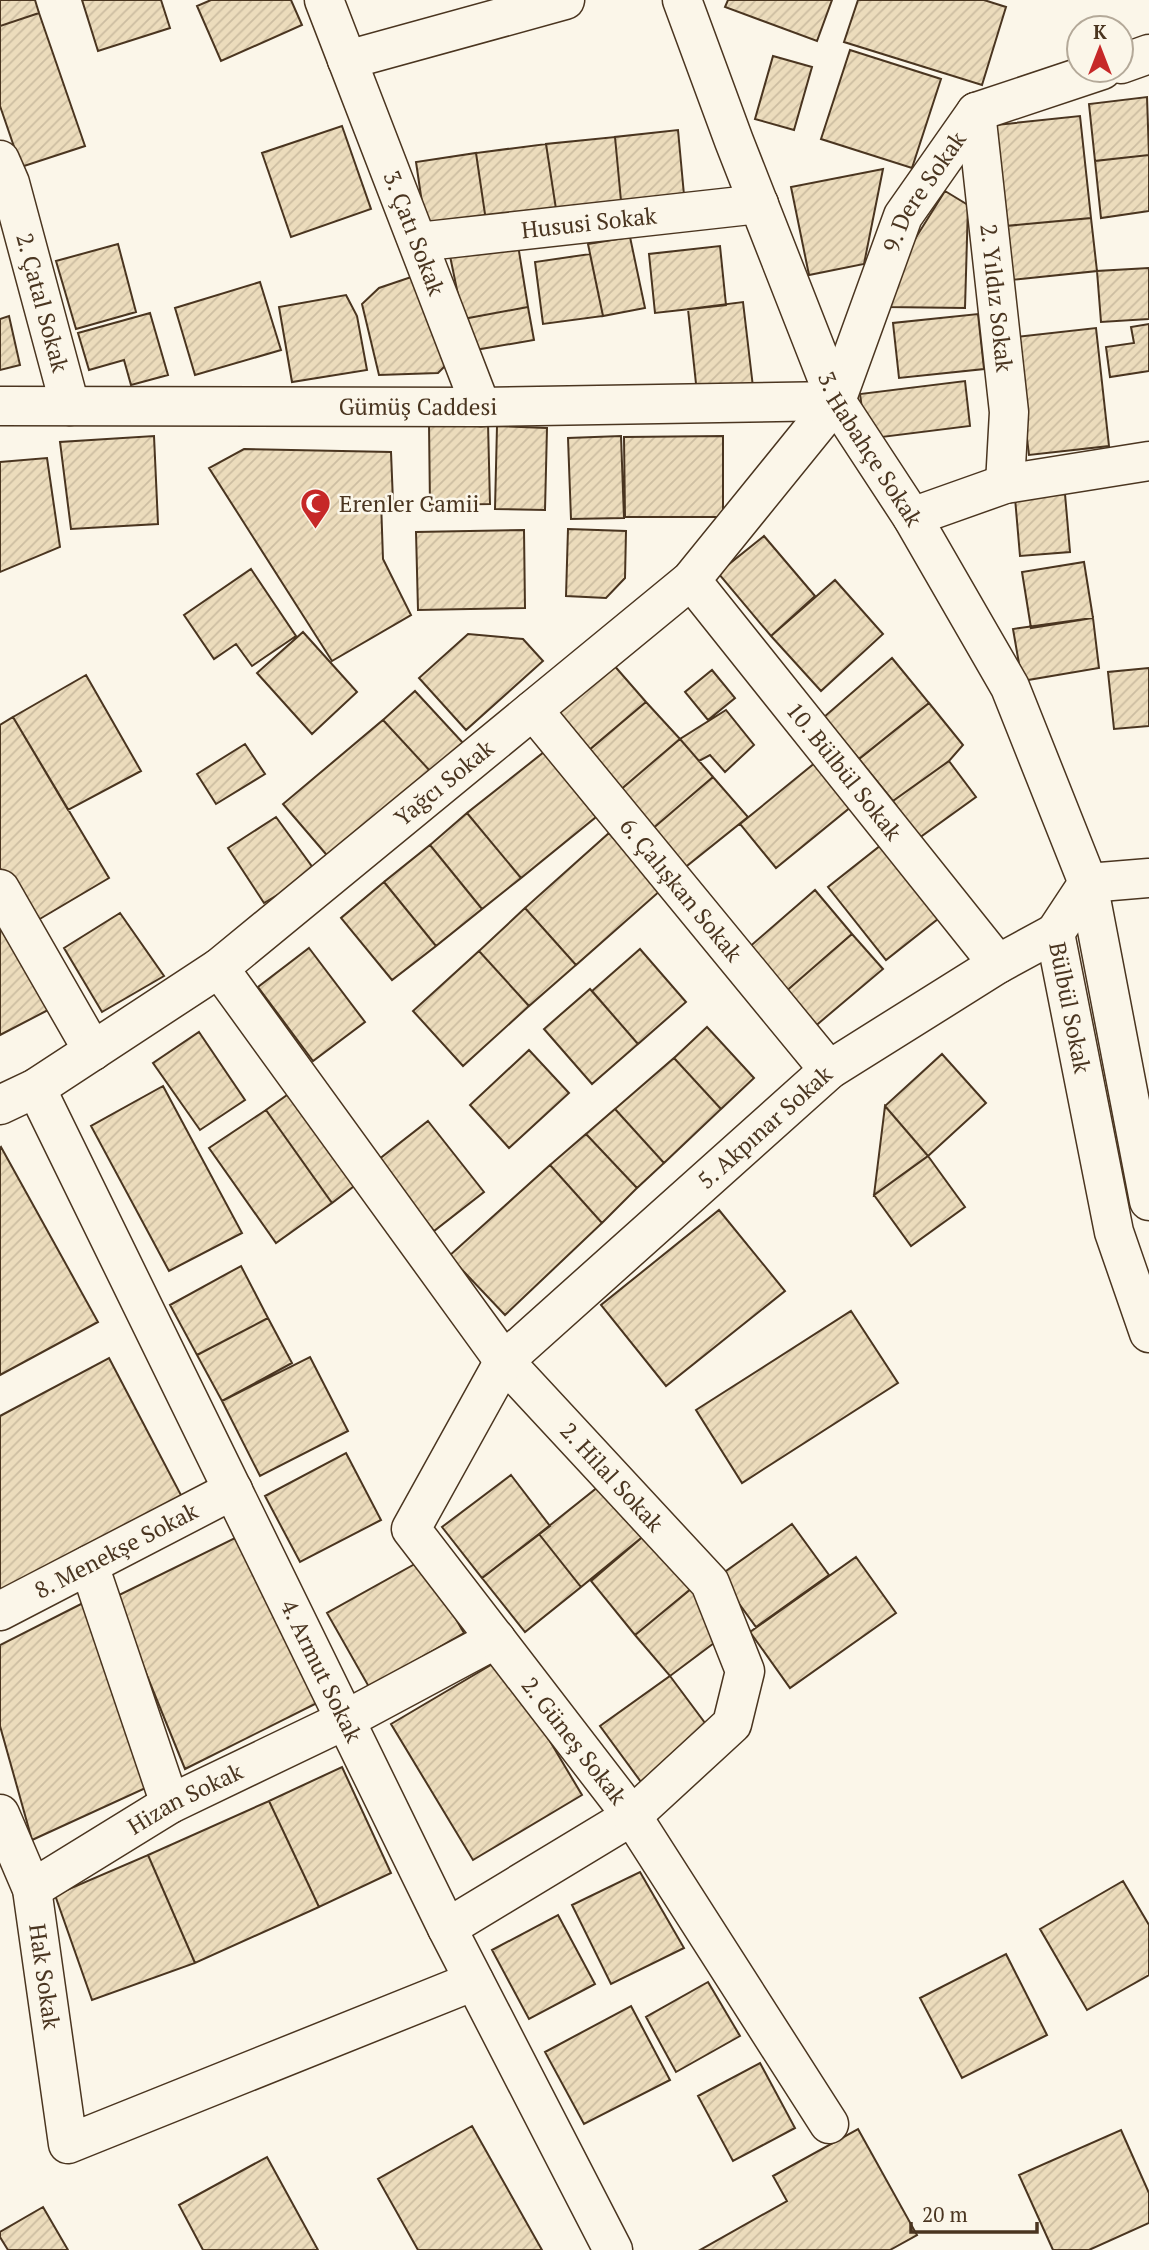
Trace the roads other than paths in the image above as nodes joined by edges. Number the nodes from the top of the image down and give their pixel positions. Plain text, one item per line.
1 (324, 0) edge
2 (565, 0) edge
3 (682, 0) edge
4 (347, 60) junction
5 (1065, 82) edge
6 (976, 112) junction
7 (0, 160) edge
8 (759, 204) junction
9 (418, 242) junction
10 (836, 401) junction
11 (0, 406) edge
12 (70, 406) junction
13 (481, 407) junction
14 (1149, 461) edge
15 (1005, 484) junction
16 (912, 517) junction
17 (691, 580) junction
18 (533, 710) junction
19 (1149, 878) edge
20 (1088, 883) junction
21 (0, 889) edge
22 (1055, 933) junction
23 (998, 964) junction
24 (219, 968) junction
25 (93, 1051) junction
26 (829, 1070) junction
27 (36, 1088) junction
28 (0, 1105) edge
29 (1149, 1201) edge
30 (1149, 1332) edge
31 (504, 1361) junction
32 (233, 1490) junction
33 (89, 1565) junction
34 (0, 1611) edge
35 (496, 1639) junction
36 (345, 1720) junction
37 (170, 1804) junction
38 (0, 1814) edge
39 (632, 1816) junction
40 (32, 1889) junction
41 (447, 1928) junction
42 (474, 1981) junction
43 (829, 2124) dead end
44 (613, 2250) edge

1 - 4 street, 3. Çatı Sokak
2 - 4 street
3 - 8 street, 3. Habahçe Sokak
4 - 9 street, 3. Çatı Sokak
5 - 6 street, 9. Dere Sokak
6 - 10 street, 9. Dere Sokak
6 - 15 street, 2. Yıldız Sokak
7 - 12 street, 2. Çatal Sokak
8 - 9 street, Hususi Sokak
8 - 10 street, 3. Habahçe Sokak
9 - 13 street, 3. Çatı Sokak
10 - 13 street, Gümüş Caddesi
10 - 16 street, 3. Habahçe Sokak
10 - 17 street, Yağcı Sokak
11 - 12 street, Gümüş Caddesi
12 - 13 street, Gümüş Caddesi
14 - 15 street
15 - 16 street
16 - 20 street, 3. Habahçe Sokak
17 - 18 street, Yağcı Sokak
17 - 23 street, 10. Bülbül Sokak
18 - 24 street, Yağcı Sokak
18 - 26 street, 6. Çalışkan Sokak
19 - 20 street
20 - 22 street, Bülbül Sokak
20 - 29 street, Bülbül Sokak
21 - 25 street
22 - 23 street, 5. Akpınar Sokak
22 - 30 street, Bülbül Sokak
23 - 26 street, 5. Akpınar Sokak
24 - 25 street, Yağcı Sokak
24 - 31 street, 2. Hilal Sokak
25 - 27 street, Yağcı Sokak
26 - 31 street, 5. Akpınar Sokak
27 - 28 street, Yağcı Sokak
27 - 32 street, 4. Armut Sokak
31 - 35 street, 2. Güneş Sokak
31 - 39 street, 2. Hilal Sokak
32 - 33 street, 8. Menekşe Sokak
32 - 36 street, 4. Armut Sokak
33 - 34 street, 8. Menekşe Sokak
33 - 37 street
35 - 36 street, Hizan Sokak
35 - 39 street, 2. Güneş Sokak
36 - 37 street, Hizan Sokak
36 - 41 street, 4. Armut Sokak
37 - 40 street, Hizan Sokak
38 - 40 street, Hak Sokak
39 - 41 street, 2. Hilal Sokak
39 - 43 street, 2. Güneş Sokak
40 - 42 street, Hak Sokak
41 - 42 street, 4. Armut Sokak
42 - 44 street, 4. Armut Sokak

